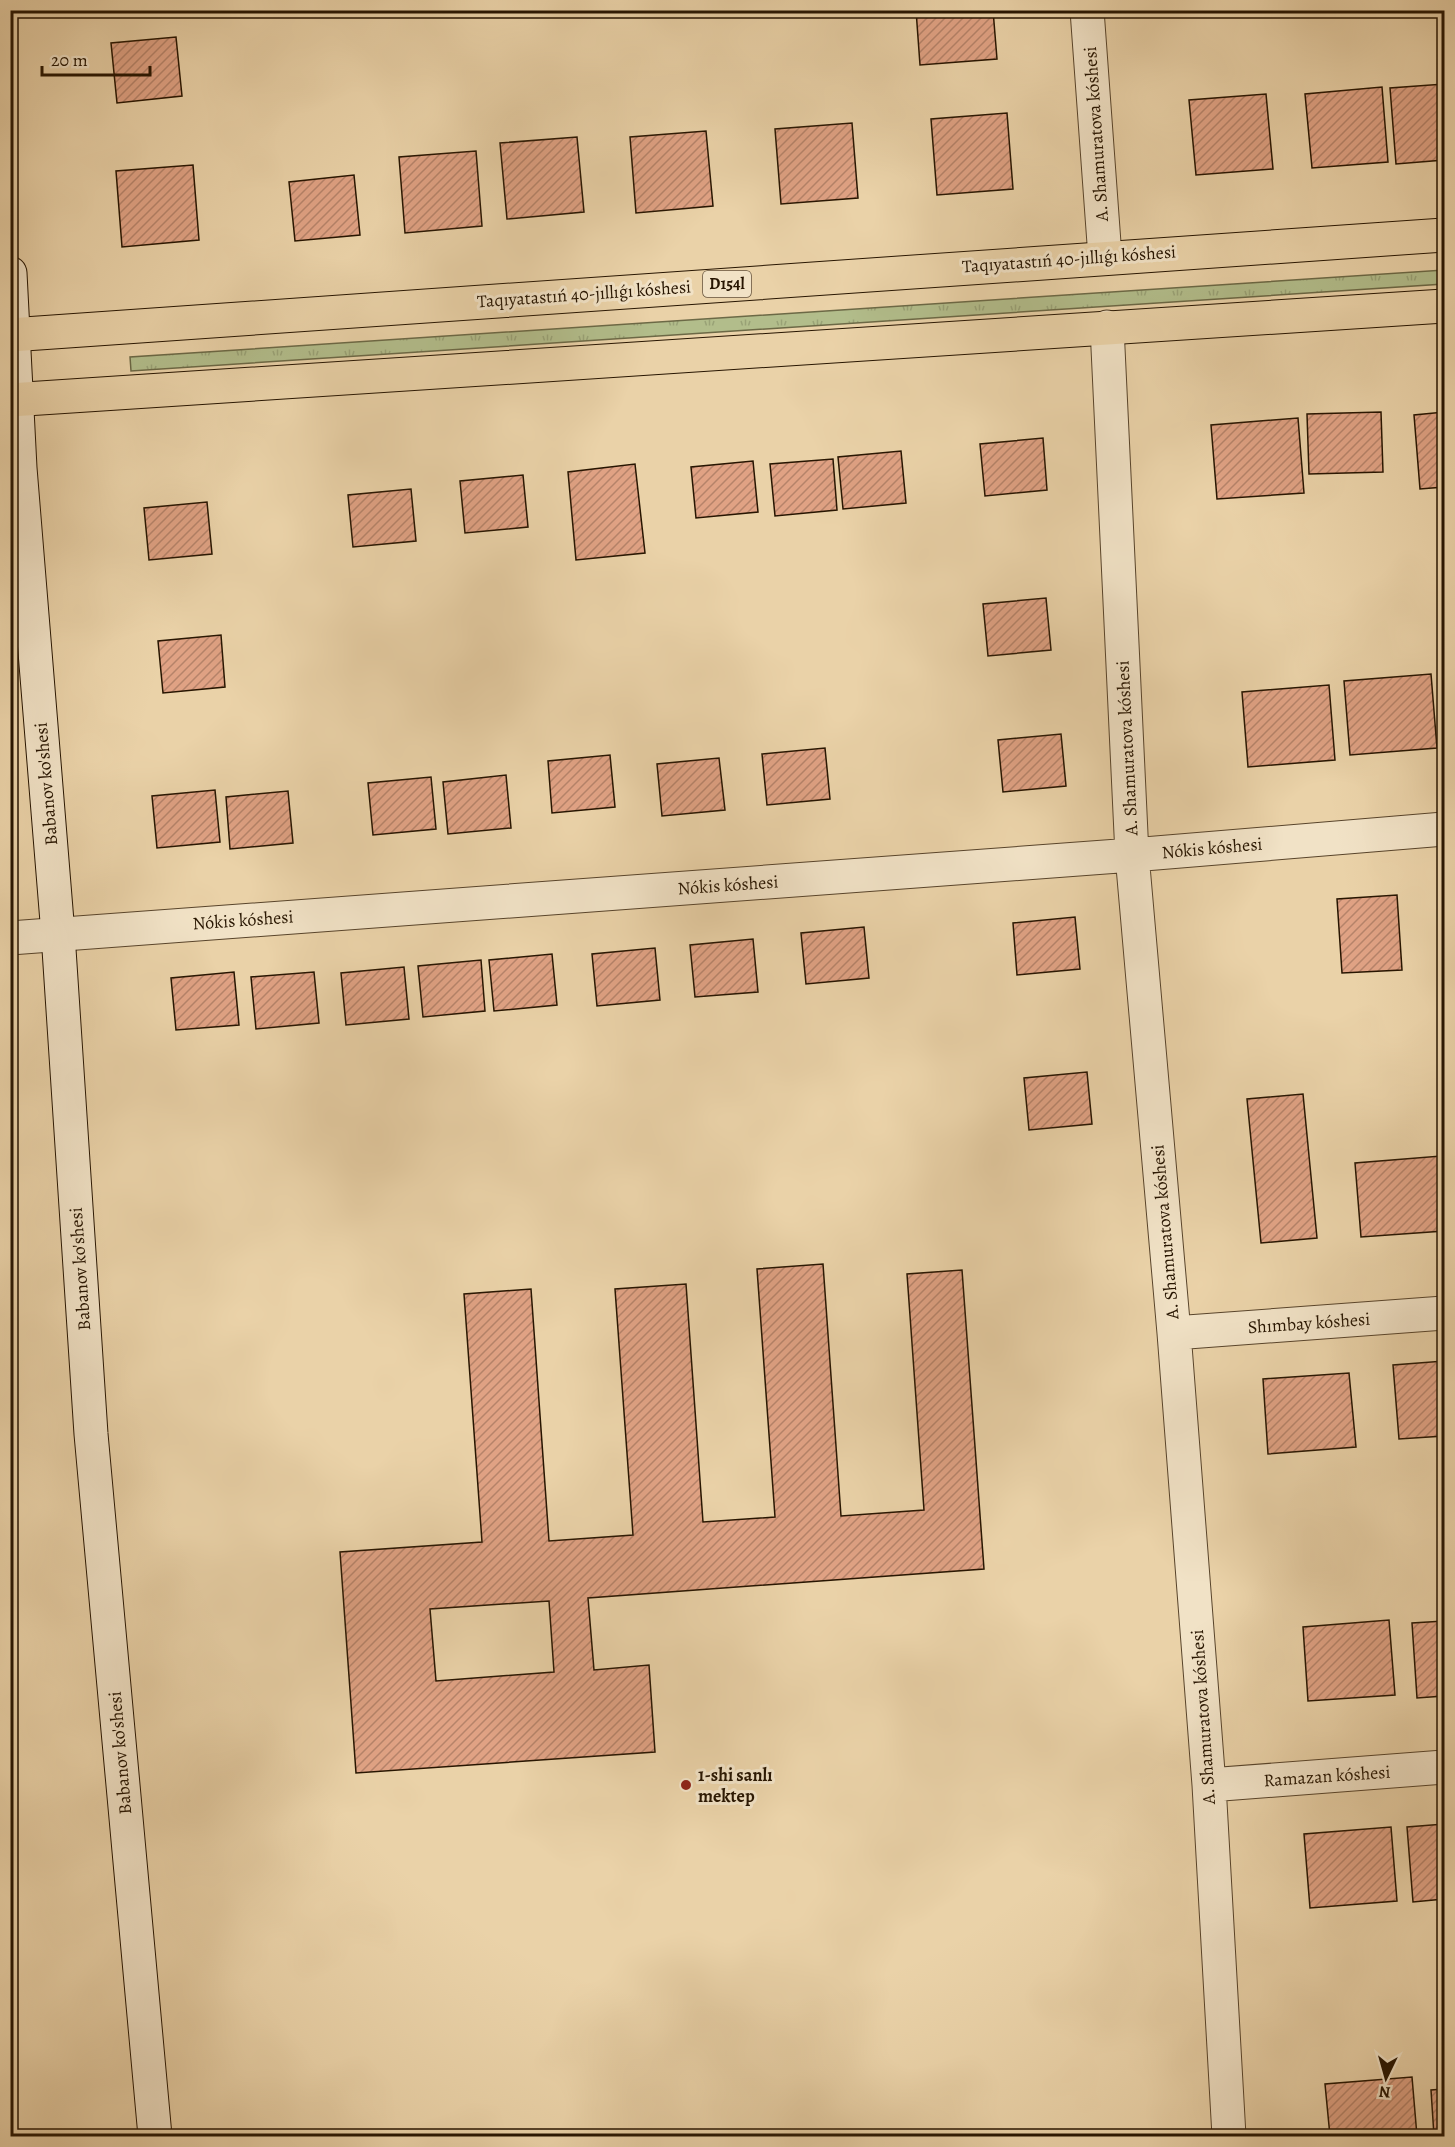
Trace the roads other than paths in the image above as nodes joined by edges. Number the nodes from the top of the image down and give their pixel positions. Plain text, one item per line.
1 (1086, 10) edge
2 (1444, 235) edge
3 (1105, 256) junction
4 (10, 273) edge
5 (1444, 306) edge
6 (1107, 327) junction
7 (12, 335) edge
8 (14, 400) edge
9 (1444, 829) edge
10 (1132, 855) junction
11 (58, 934) junction
12 (10, 938) edge
13 (1444, 1313) edge
14 (1174, 1334) junction
15 (1444, 1767) edge
16 (1209, 1785) junction
17 (155, 2136) edge
18 (1229, 2136) edge

1 - 3 street, A. Shamuratova kóshesi
2 - 3 main road, Taqıyatastıń 40-jıllıǵı kóshesi / D154l
3 - 7 main road, Taqıyatastıń 40-jıllıǵı kóshesi / D154l
4 - 7 street, Babanov ko'shesi
5 - 6 main road
6 - 8 main road
6 - 10 street, A. Shamuratova kóshesi
7 - 8 street, Babanov ko'shesi
8 - 11 street, Babanov ko'shesi
9 - 10 street, Nókis kóshesi
10 - 11 street, Nókis kóshesi
10 - 14 street, A. Shamuratova kóshesi
11 - 12 street, Nókis kóshesi
11 - 17 street, Babanov ko'shesi
13 - 14 street, Shımbay kóshesi
14 - 16 street, A. Shamuratova kóshesi
15 - 16 street, Ramazan kóshesi
16 - 18 street, A. Shamuratova kóshesi

